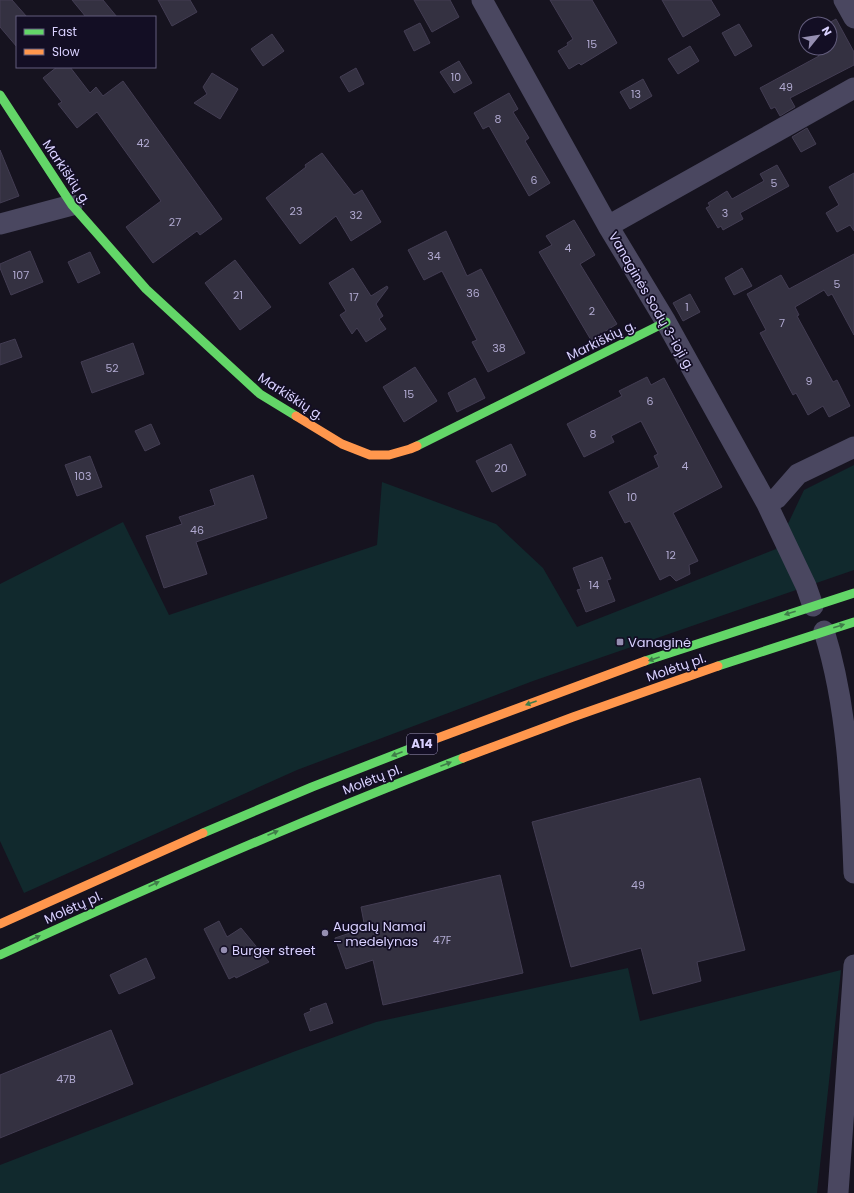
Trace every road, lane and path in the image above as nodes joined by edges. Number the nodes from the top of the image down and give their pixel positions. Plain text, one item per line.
1 (482, 0) edge
2 (844, 0) edge
3 (854, 18) edge
4 (854, 88) edge
5 (0, 95) edge
6 (72, 205) junction
7 (0, 224) edge
8 (608, 226) junction
9 (666, 322) junction
10 (854, 447) edge
11 (767, 504) junction
12 (854, 593) edge
13 (813, 606) junction
14 (854, 622) edge
15 (824, 630) junction
16 (854, 873) edge
17 (0, 924) edge
18 (0, 954) edge
19 (854, 965) edge
20 (838, 1193) edge

1 - 8 street, Vanaginės Sodų 3-ioji g.
2 - 3 street
4 - 8 street
5 - 6 main road, Markiškių g.
6 - 7 street
6 - 9 main road, Markiškių g.
8 - 9 street, Vanaginės Sodų 3-ioji g.
9 - 11 street, Vanaginės Sodų 3-ioji g.
10 - 11 street
11 - 13 street, Vanaginės Sodų 3-ioji g.
12 - 13 main road, Molėtų pl. / A14
13 -> 17 main road, Molėtų pl. / A14
15 -> 14 main road, Molėtų pl. / A14
15 - 16 street
18 -> 15 main road, Molėtų pl. / A14
19 - 20 street

